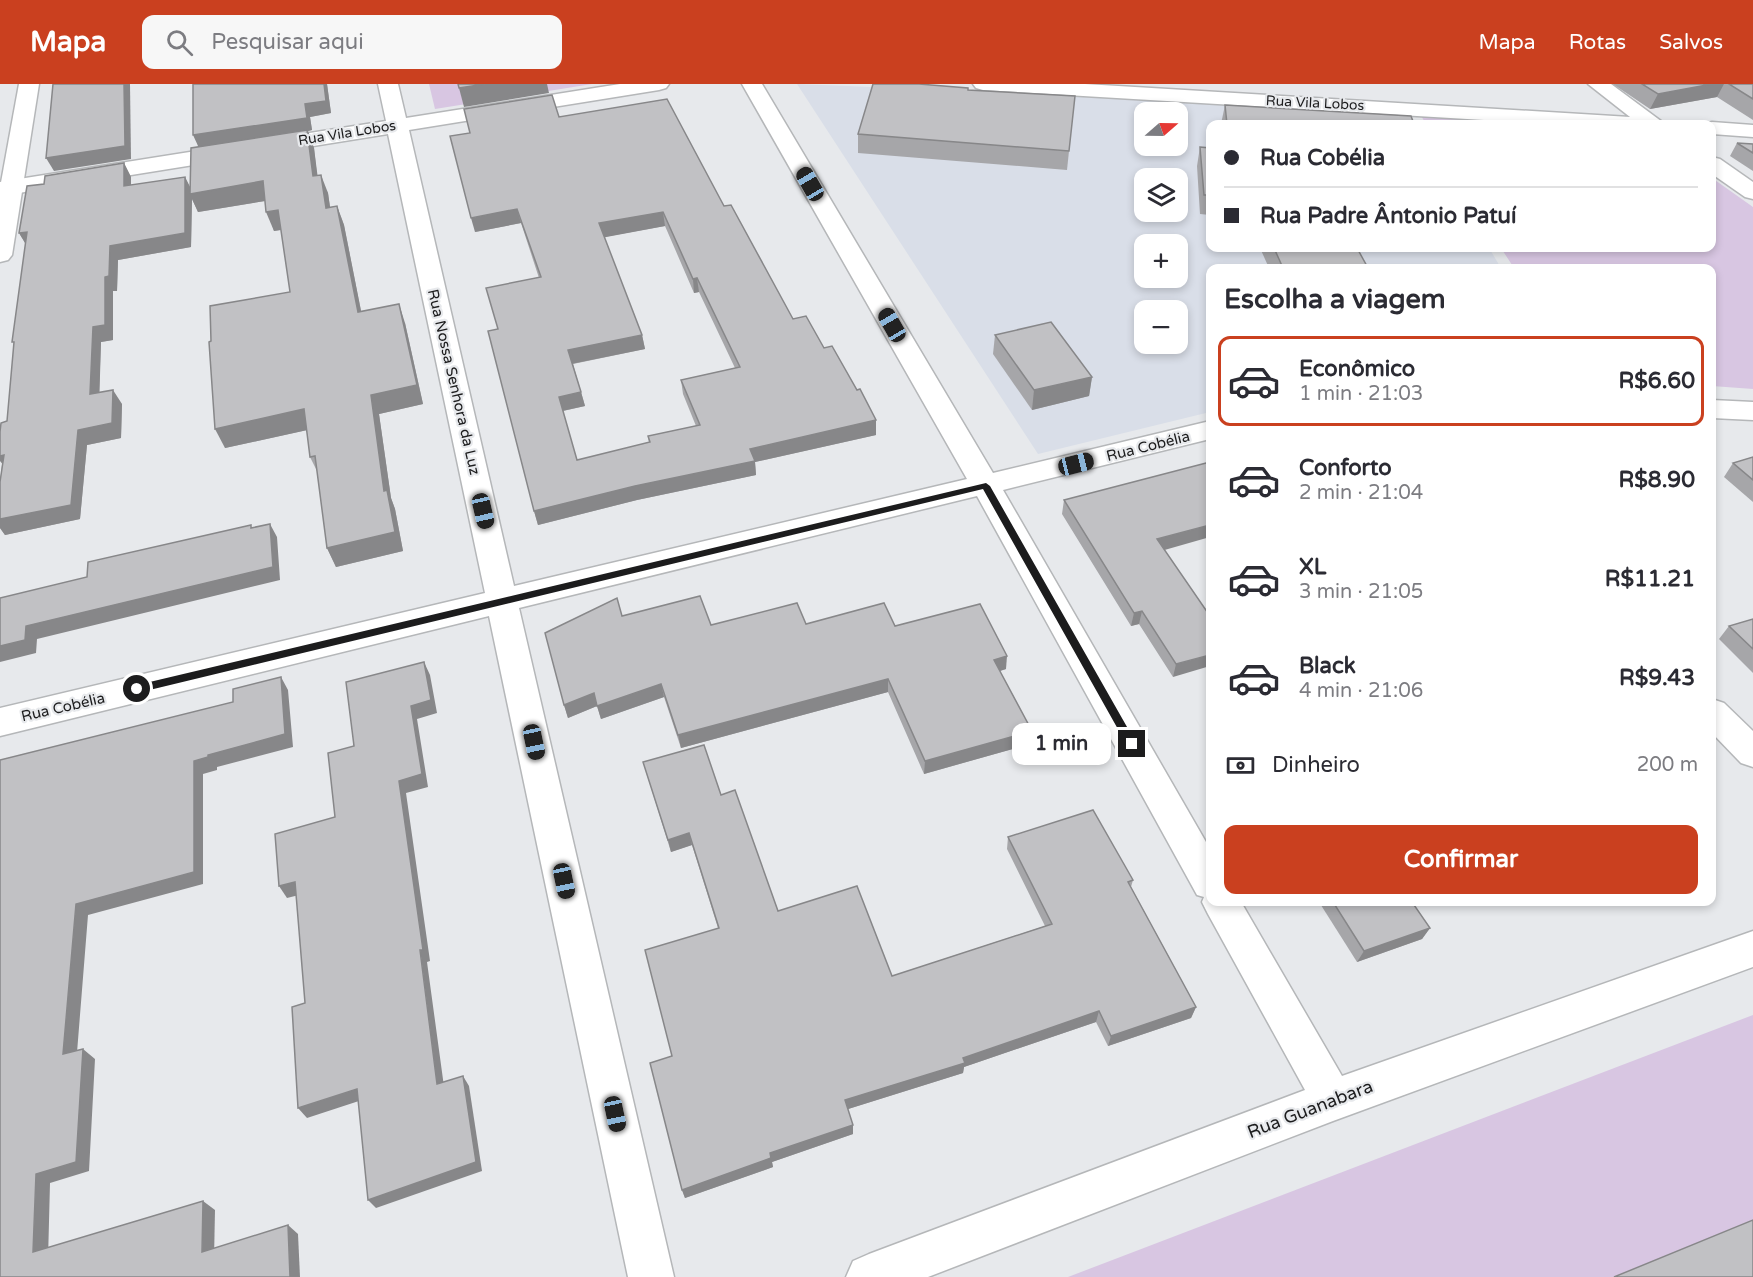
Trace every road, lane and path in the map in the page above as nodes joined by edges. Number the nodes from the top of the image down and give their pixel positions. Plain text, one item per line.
1 (29, 84) edge
2 (388, 84) edge
3 (659, 84) edge
4 (752, 84) edge
5 (983, 84) edge
6 (1598, 84) edge
7 (1166, 89) edge
8 (1592, 120) edge
9 (1648, 120) edge
10 (397, 125) junction
11 (1716, 128) edge
12 (1753, 131) edge
13 (1716, 167) edge
14 (6, 188) edge
15 (1753, 192) edge
16 (0, 255) edge
17 (1716, 409) edge
18 (1753, 411) edge
19 (1206, 431) edge
20 (986, 486) junction
21 (503, 602) junction
22 (1716, 716) edge
23 (0, 722) edge
24 (1753, 753) edge
25 (1206, 876) edge
26 (1223, 906) edge
27 (1753, 948) edge
28 (1334, 1100) junction
29 (651, 1277) edge
30 (869, 1277) edge

1 - 14 street
2 - 10 street, Rua Nossa Senhora da Luz
3 - 10 street, Rua Vila Lobos
4 - 20 street
5 - 7 street, Rua Vila Lobos
6 - 9 street
7 - 8 street, Rua Vila Lobos
10 - 14 street, Rua Vila Lobos
10 - 21 street, Rua Nossa Senhora da Luz
11 - 12 street
13 - 15 street
14 - 16 street
17 - 18 street
19 - 20 street, Rua Cobélia
20 - 21 street, Rua Cobélia
20 - 25 street
21 - 23 street, Rua Cobélia
21 - 29 street, Rua Nossa Senhora da Luz
22 - 24 street
26 - 28 street
27 - 28 street, Rua Guanabara
28 - 30 street, Rua Guanabara

